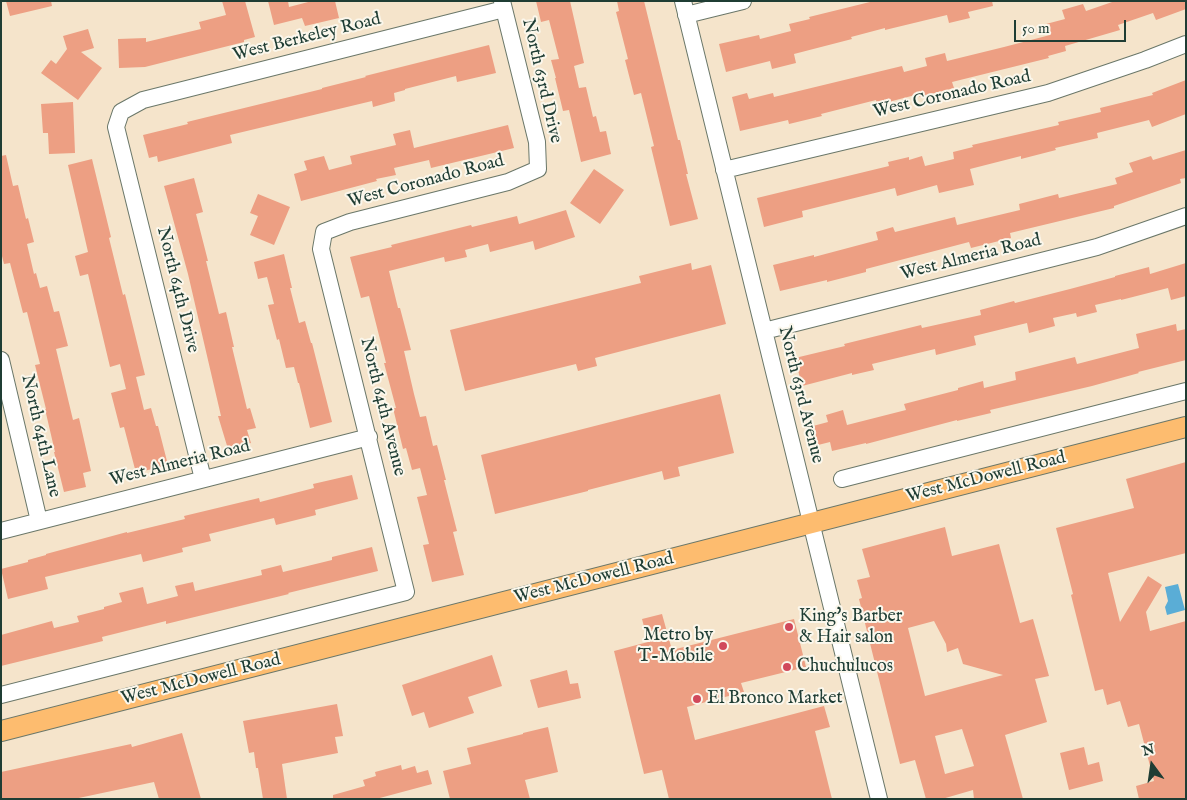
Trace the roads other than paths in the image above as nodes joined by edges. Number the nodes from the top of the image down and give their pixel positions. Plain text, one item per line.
1 (743, 1) edge
2 (503, 5) edge
3 (684, 8) edge
4 (1186, 44) edge
5 (122, 112) joint
6 (538, 169) joint
7 (724, 170) junction
8 (1186, 216) edge
9 (324, 232) joint
10 (764, 331) junction
11 (1, 360) edge
12 (1186, 391) edge
13 (1186, 427) edge
14 (369, 437) junction
15 (203, 478) junction
16 (842, 479) dead end
17 (39, 521) junction
18 (812, 523) junction
19 (1, 531) edge
20 (406, 592) joint
21 (1, 695) edge
22 (1, 731) edge
23 (880, 799) edge

1 - 3 street
2 - 5 street, West Berkeley Road
2 - 6 street, North 63rd Drive
3 - 7 street, North 63rd Avenue
4 - 7 street, West Coronado Road
5 - 15 street, North 64th Drive
6 - 9 street, West Coronado Road
7 - 10 street, North 63rd Avenue
8 - 10 street, West Almeria Road
9 - 14 street, North 64th Avenue
10 - 18 street, North 63rd Avenue
11 - 17 street, North 64th Lane
12 - 16 street, West McDowell Road
13 - 18 main road, West McDowell Road
14 - 15 street, West Almeria Road
14 - 20 street, North 64th Avenue
15 - 17 street, West Almeria Road
17 - 19 street, West Almeria Road
18 - 22 main road, West McDowell Road
18 - 23 street, North 63rd Avenue
20 - 21 street, West McDowell Road

